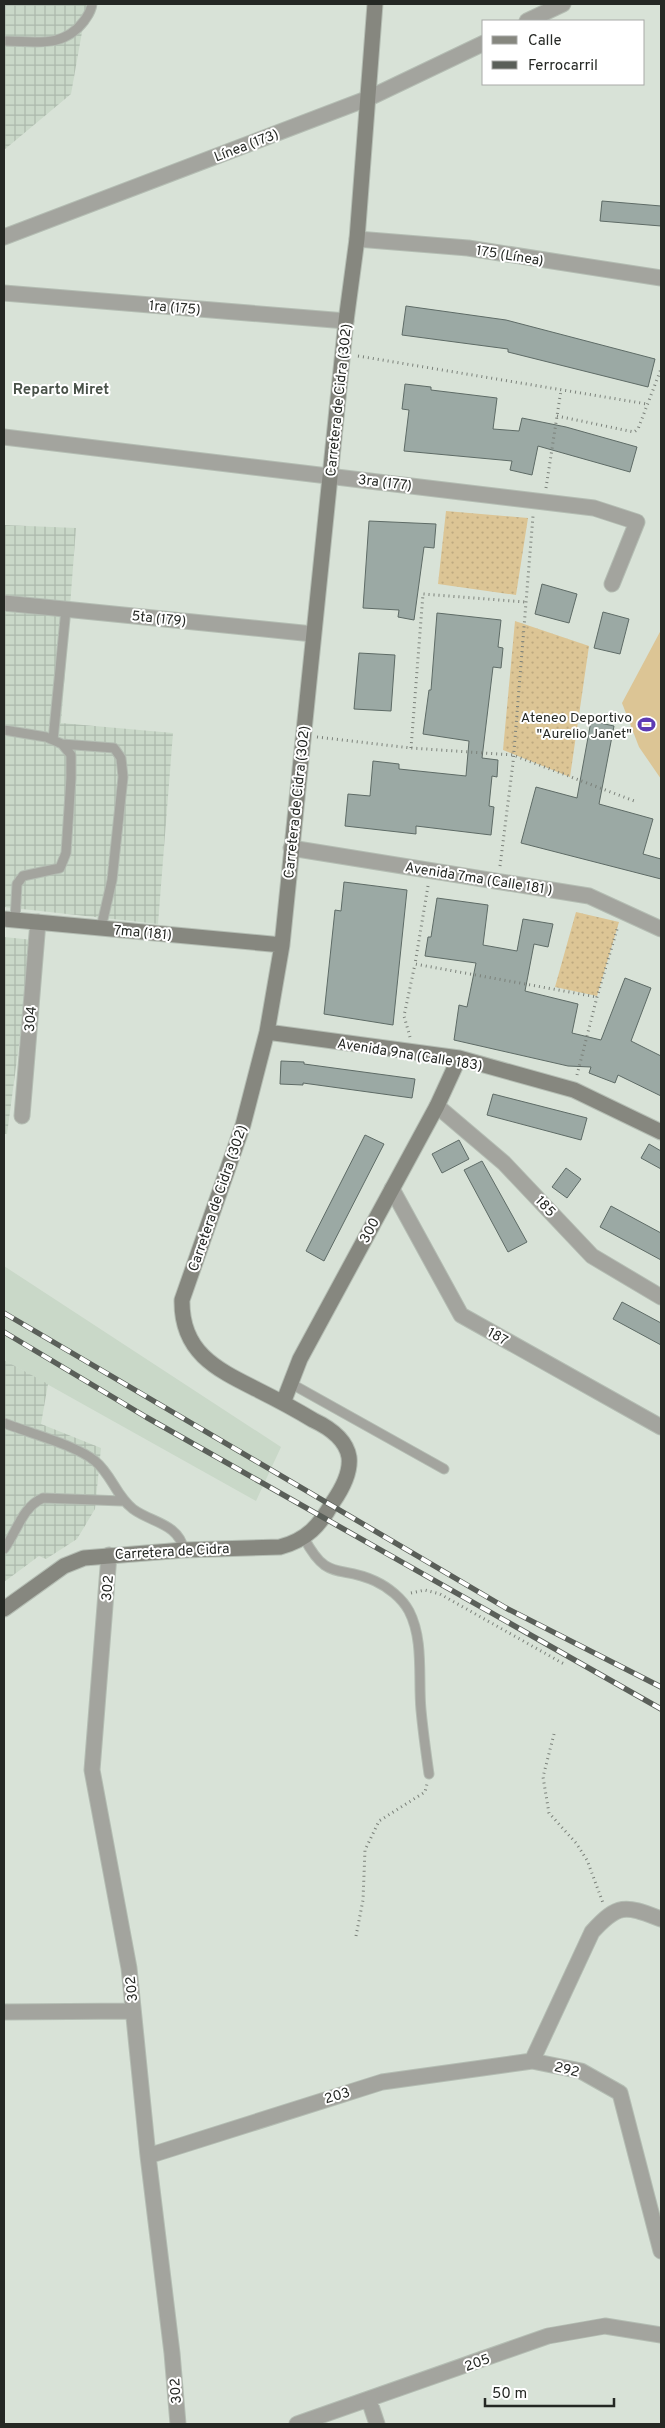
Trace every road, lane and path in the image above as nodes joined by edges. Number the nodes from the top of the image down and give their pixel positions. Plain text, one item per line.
1 (92, 4) edge
2 (375, 4) edge
3 (563, 4) edge
4 (529, 20) edge
5 (4, 40) edge
6 (482, 44) edge
7 (369, 98) junction
8 (4, 237) edge
9 (358, 239) junction
10 (661, 278) edge
11 (4, 293) edge
12 (346, 320) junction
13 (343, 354) junction
14 (661, 369) edge
15 (561, 390) junction
16 (647, 404) junction
17 (557, 416) junction
18 (4, 437) edge
19 (331, 475) junction
20 (539, 501) junction
21 (612, 584) dead end
22 (525, 602) junction
23 (4, 603) edge
24 (66, 609) junction
25 (313, 634) junction
26 (4, 730) edge
27 (303, 736) junction
28 (53, 740) junction
29 (62, 744) junction
30 (410, 748) junction
31 (513, 755) junction
32 (637, 802) dead end
33 (291, 848) junction
34 (431, 870) junction
35 (498, 881) junction
36 (624, 912) junction
37 (9, 920) edge
38 (38, 922) junction
39 (101, 928) junction
40 (661, 929) edge
41 (282, 945) junction
42 (415, 964) junction
43 (597, 996) junction
44 (267, 1032) junction
45 (414, 1052) junction
46 (458, 1058) junction
47 (574, 1090) junction
48 (437, 1106) junction
49 (22, 1116) dead end
50 (661, 1132) edge
51 (392, 1189) junction
52 (661, 1297) edge
53 (290, 1383) junction
54 (283, 1403) junction
55 (4, 1423) edge
56 (661, 1427) edge
57 (444, 1469) dead end
58 (335, 1500) joint
59 (122, 1501) junction
60 (304, 1538) junction
61 (4, 1549) edge
62 (184, 1550) junction
63 (109, 1555) junction
64 (399, 1598) junction
65 (4, 1609) edge
66 (564, 1664) dead end
67 (554, 1734) dead end
68 (429, 1774) joint
69 (607, 1915) junction
70 (661, 1919) edge
71 (356, 1936) dead end
72 (133, 2011) junction
73 (4, 2012) edge
74 (532, 2061) junction
75 (148, 2156) junction
76 (661, 2250) edge
77 (661, 2335) edge
78 (369, 2400) junction
79 (178, 2424) edge
80 (297, 2424) edge
81 (377, 2424) edge

1 - 5 lane
2 - 7 main road, Carretera de Cidra (302)
3 - 4 street
6 - 7 street, Línea (173)
7 - 8 street, Línea (173)
7 - 9 main road, Carretera de Cidra (302)
9 - 10 street, 175 (Línea)
9 - 12 main road, Carretera de Cidra (302)
11 - 12 street, 1ra (175)
12 - 13 main road, Carretera de Cidra (302)
13 - 15 path
13 - 19 main road, Carretera de Cidra (302)
14 - 16 path
15 - 16 path
15 - 17 path
16 - 17 path
17 - 20 path
18 - 19 street, 3ra (177)
19 - 20 street, 3ra (177)
19 - 25 main road, Carretera de Cidra (302)
20 - 21 street, 3ra (177)
20 - 22 path
22 - 30 path
22 - 31 path
23 - 24 street, 5ta (179)
24 - 25 street, 5ta (179)
24 - 28 lane
25 - 27 main road, Carretera de Cidra (302)
26 - 28 lane
27 - 30 path
27 - 33 main road, Carretera de Cidra (302)
28 - 29 lane
29 - 37 lane
29 - 39 lane
30 - 31 path
31 - 32 path
31 - 35 path
33 - 34 street, Avenida 7ma (Calle 181 )
33 - 41 main road, Carretera de Cidra (302)
34 - 35 street, Avenida 7ma (Calle 181 )
34 - 42 path
35 - 36 street, Avenida 7ma (Calle 181 )
36 - 40 street, Avenida 7ma (Calle 181 )
36 - 43 path
37 - 38 main road, 7ma (181)
38 - 39 main road, 7ma (181)
38 - 49 street, 304
39 - 41 main road, 7ma (181)
41 - 44 main road, Carretera de Cidra (302)
42 - 43 path
42 - 45 path
43 - 47 path
44 - 45 main road, Avenida 9na (Calle 183)
44 - 54 main road, Carretera de Cidra (302)
45 - 46 main road, Avenida 9na (Calle 183)
46 - 47 main road, Avenida 9na (Calle 183)
46 - 48 main road, 300
47 - 50 main road, Avenida 9na (Calle 183)
48 - 51 main road, 300
48 - 52 street, 185
51 - 53 main road, 300
51 - 56 street, 187
53 - 54 main road, 300
53 - 57 lane
54 - 58 main road, Carretera de Cidra (302)
55 - 59 lane
58 - 60 main road, Carretera de Cidra
59 - 61 lane
59 - 62 lane
60 - 62 main road, Carretera de Cidra
60 - 64 lane
62 - 63 main road, Carretera de Cidra
63 - 65 main road, Carretera de Cidra
63 - 72 street, 302
64 - 66 path
64 - 68 lane
67 - 69 path
68 - 71 path
69 - 70 street
69 - 74 street
72 - 73 street
72 - 75 street, 302
74 - 75 street, 203
74 - 76 street, 292
75 - 79 street, 302
77 - 78 street, 205
78 - 80 street, 205
78 - 81 street

